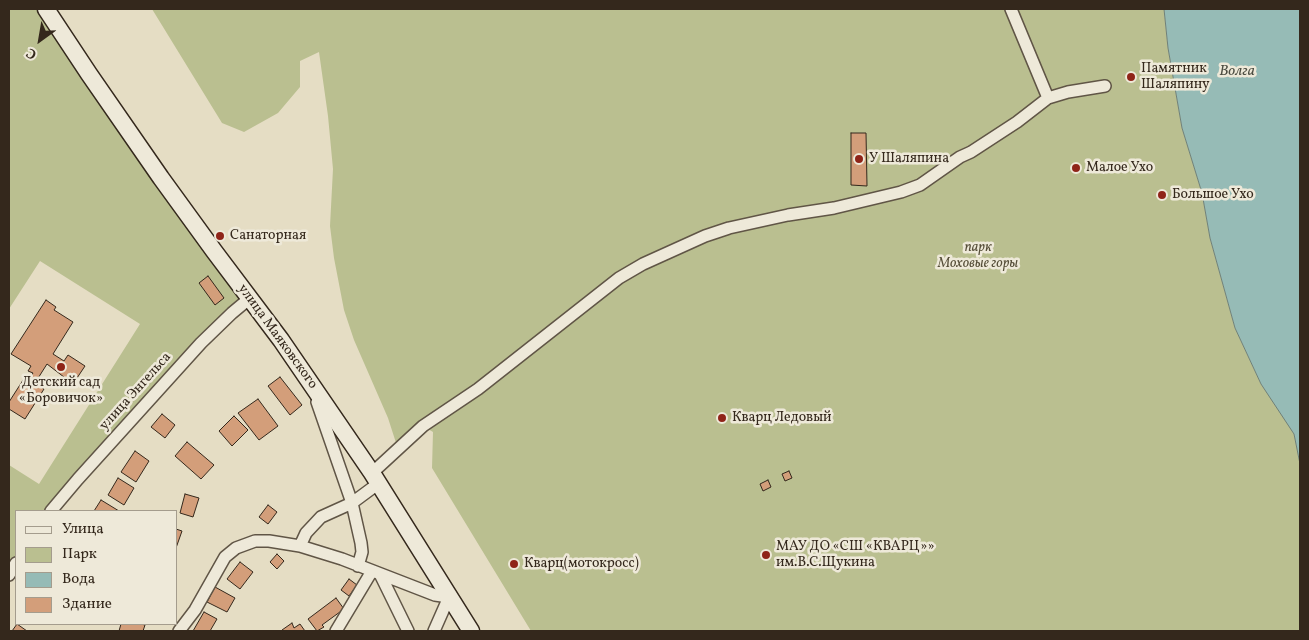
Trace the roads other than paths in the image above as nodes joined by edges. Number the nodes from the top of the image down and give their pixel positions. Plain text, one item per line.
1 (46, 9) edge
2 (1011, 9) edge
3 (1105, 86) dead end
4 (1048, 98) junction
5 (250, 298) junction
6 (308, 379) junction
7 (375, 478) junction
8 (352, 503) junction
9 (52, 510) edge
10 (300, 546) junction
11 (358, 566) junction
12 (376, 573) junction
13 (450, 597) junction
14 (179, 631) edge
15 (336, 631) edge
16 (408, 631) edge
17 (434, 631) edge
18 (471, 631) edge

1 - 5 main road, улица Маяковского
2 - 4 street
3 - 4 street
4 - 7 street
5 - 6 main road, улица Маяковского
5 - 9 street, улица Энгельса
6 - 7 main road, улица Маяковского
6 - 8 street
7 - 8 street
7 - 13 main road, улица Маяковского
8 - 10 street
8 - 11 street
10 - 11 street
10 - 14 street
11 - 12 street
12 - 13 street
12 - 15 street
12 - 16 street
13 - 17 street
13 - 18 main road, улица Маяковского

